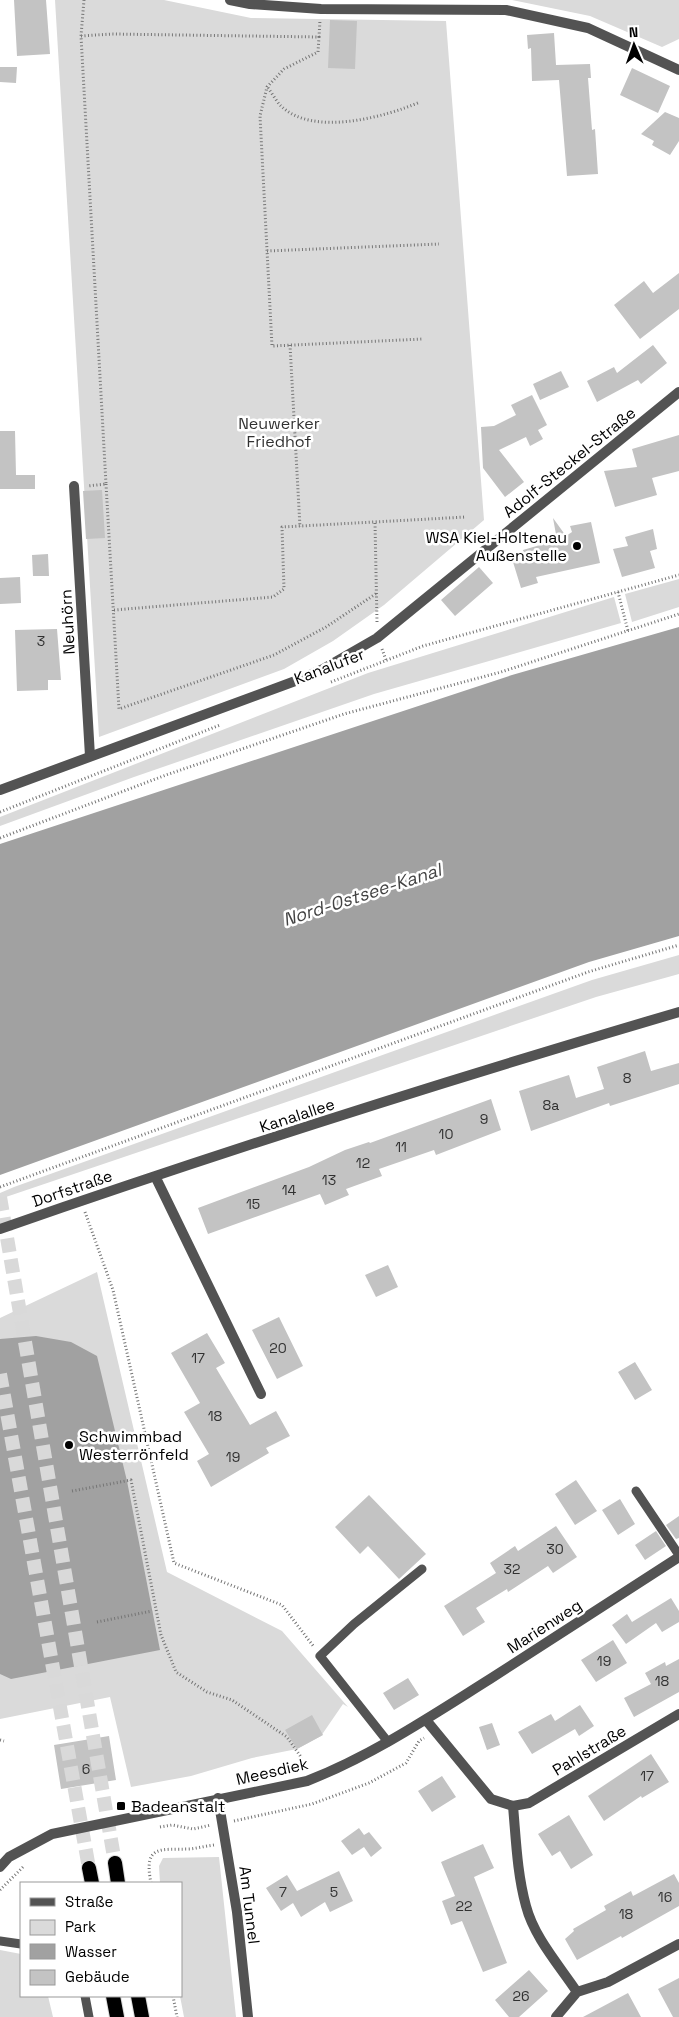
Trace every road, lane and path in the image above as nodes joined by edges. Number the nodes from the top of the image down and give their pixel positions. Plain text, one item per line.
1 (84, 0) edge
2 (230, 0) edge
3 (80, 36) junction
4 (679, 59) edge
5 (668, 64) junction
6 (679, 70) edge
7 (267, 87) junction
8 (420, 102) dead end
9 (439, 244) dead end
10 (267, 251) junction
11 (423, 338) dead end
12 (290, 345) junction
13 (678, 395) edge
14 (106, 484) junction
15 (74, 486) joint
16 (466, 517) dead end
17 (376, 523) junction
18 (300, 526) junction
19 (679, 575) edge
20 (618, 592) junction
21 (377, 593) junction
22 (114, 610) junction
23 (679, 614) edge
24 (628, 631) junction
25 (377, 638) junction
26 (386, 660) junction
27 (324, 684) dead end
28 (226, 723) dead end
29 (90, 756) junction
30 (0, 790) edge
31 (0, 812) edge
32 (0, 838) edge
33 (679, 945) edge
34 (679, 1012) edge
35 (155, 1176) junction
36 (0, 1187) edge
37 (81, 1200) junction
38 (0, 1229) edge
39 (261, 1394) dead end
40 (72, 1491) dead end
41 (636, 1491) dead end
42 (679, 1556) edge
43 (422, 1569) dead end
44 (152, 1611) dead end
45 (97, 1622) dead end
46 (320, 1656) junction
47 (679, 1714) edge
48 (426, 1720) junction
49 (388, 1742) junction
50 (307, 1781) junction
51 (218, 1798) junction
52 (513, 1806) junction
53 (227, 1843) junction
54 (115, 1864) tunnel mouth
55 (0, 1867) edge
56 (89, 1868) tunnel mouth
57 (92, 1882) edge
58 (118, 1882) edge
59 (151, 1882) edge
60 (0, 1941) edge
61 (20, 1944) edge
62 (679, 1944) edge
63 (577, 1992) junction
64 (85, 1997) edge
65 (113, 1997) edge
66 (138, 1997) edge
67 (172, 1997) edge
68 (89, 2017) edge
69 (117, 2017) edge
70 (142, 2017) edge
71 (177, 2017) edge
72 (248, 2017) edge
73 (556, 2017) edge

1 - 3 path
2 - 5 street
3 - 7 path
3 - 14 path
4 - 5 street
5 - 6 street
7 - 8 path
7 - 10 path
9 - 10 path
10 - 12 path
11 - 12 path
12 - 18 path
13 - 25 street, Adolf-Steckel-Straße
14 - 15 path
14 - 22 path
15 - 29 street, Neuhörn
16 - 17 path
17 - 18 path
17 - 21 path
18 - 22 path
19 - 20 path, Kanalufer
20 - 24 path
20 - 26 path, Kanalufer
21 - 22 path
21 - 25 path
23 - 24 path
24 - 32 path
25 - 26 path
25 - 29 street, Adolf-Steckel-Straße
26 - 27 path, Kanalufer
28 - 31 path
29 - 30 street
33 - 36 path
34 - 35 street, Kanalallee
35 - 37 street, Dorfstraße
35 - 39 street
37 - 38 street, Dorfstraße
37 - 46 path
40 - 50 path
41 - 42 lane
42 - 48 street, Marienweg
43 - 46 lane
44 - 45 path
46 - 49 lane
47 - 52 street, Pahlstraße
48 - 49 street, Meesdiek
48 - 52 street
49 - 50 street, Meesdiek
50 - 51 street, Meesdiek
51 - 53 street, Am Tunnel
51 - 55 street, Meesdiek
52 - 63 street
53 - 59 path
53 - 72 street, Am Tunnel
54 - 58 highway
56 - 57 highway
60 - 61 lane
62 - 63 street
63 - 73 street
64 - 68 lane
65 - 69 highway
66 - 70 highway
67 - 71 path

